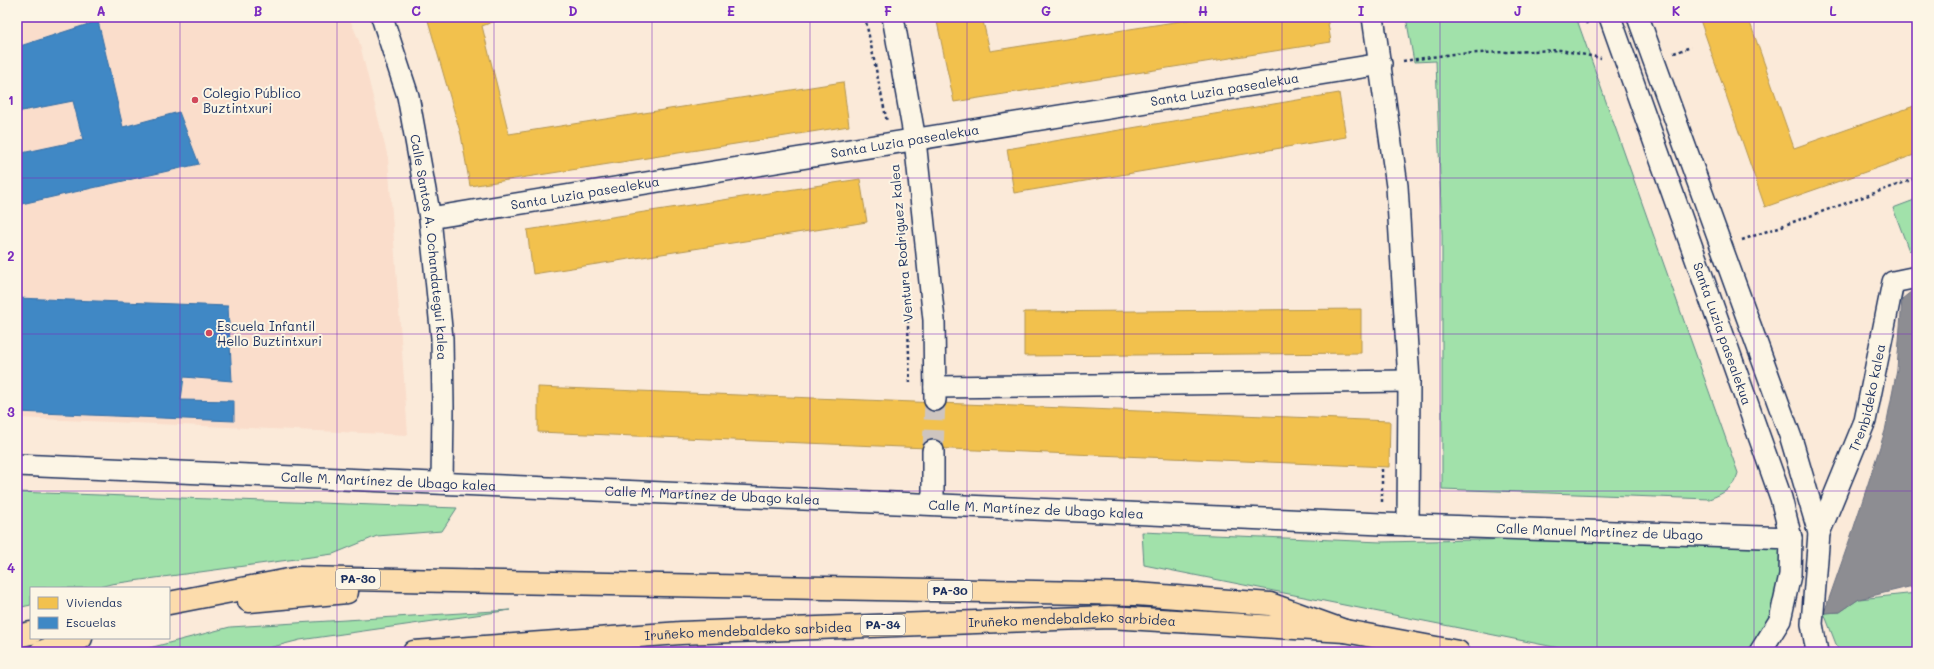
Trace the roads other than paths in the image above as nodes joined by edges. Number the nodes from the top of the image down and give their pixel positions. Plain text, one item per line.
1 (382, 17) edge
2 (893, 17) edge
3 (1373, 17) edge
4 (1610, 17) edge
5 (1638, 17) edge
6 (1381, 64) junction
7 (915, 140) junction
8 (430, 218) junction
9 (1917, 277) edge
10 (1409, 381) junction
11 (933, 451) tunnel mouth
12 (17, 465) edge
13 (442, 483) junction
14 (933, 504) junction
15 (1408, 525) junction
16 (1819, 533) junction
17 (1791, 538) junction
18 (550, 584) junction
19 (170, 603) edge
20 (170, 615) edge
21 (1346, 631) junction
22 (30, 633) edge
23 (17, 636) edge
24 (78, 639) edge
25 (41, 652) edge
26 (414, 652) edge
27 (1458, 652) edge
28 (1760, 652) edge
29 (1817, 652) edge

1 - 8 street, Calle Santos A. Ochandategui kalea
2 - 7 street, Ventura Rodriguez kalea
3 - 6 street
4 - 17 street, Santa Luzia pasealekua
5 - 16 street
6 - 7 street, Santa Luzia pasealekua
6 - 10 street
7 - 8 street, Santa Luzia pasealekua
7 - 10 street, Ventura Rodriguez kalea
8 - 13 street, Calle Santos A. Ochandategui kalea
9 - 16 street, Trenbideko kalea
10 - 15 street
11 - 14 street
12 - 13 street, Calle M. Martínez de Ubago kalea
13 - 14 street, Calle M. Martínez de Ubago kalea
14 - 15 street, Calle M. Martínez de Ubago kalea
15 - 17 street, Calle Manuel Martinez de Ubago
16 - 29 street
17 - 28 street, Santa Luzia pasealekua
18 - 19 highway, PA-30
18 - 20 highway, PA-30
18 - 21 highway, PA-30
21 - 26 highway, Iruñeko mendebaldeko sarbidea / PA-34
21 - 27 highway, PA-30
22 - 23 highway
24 - 25 highway

